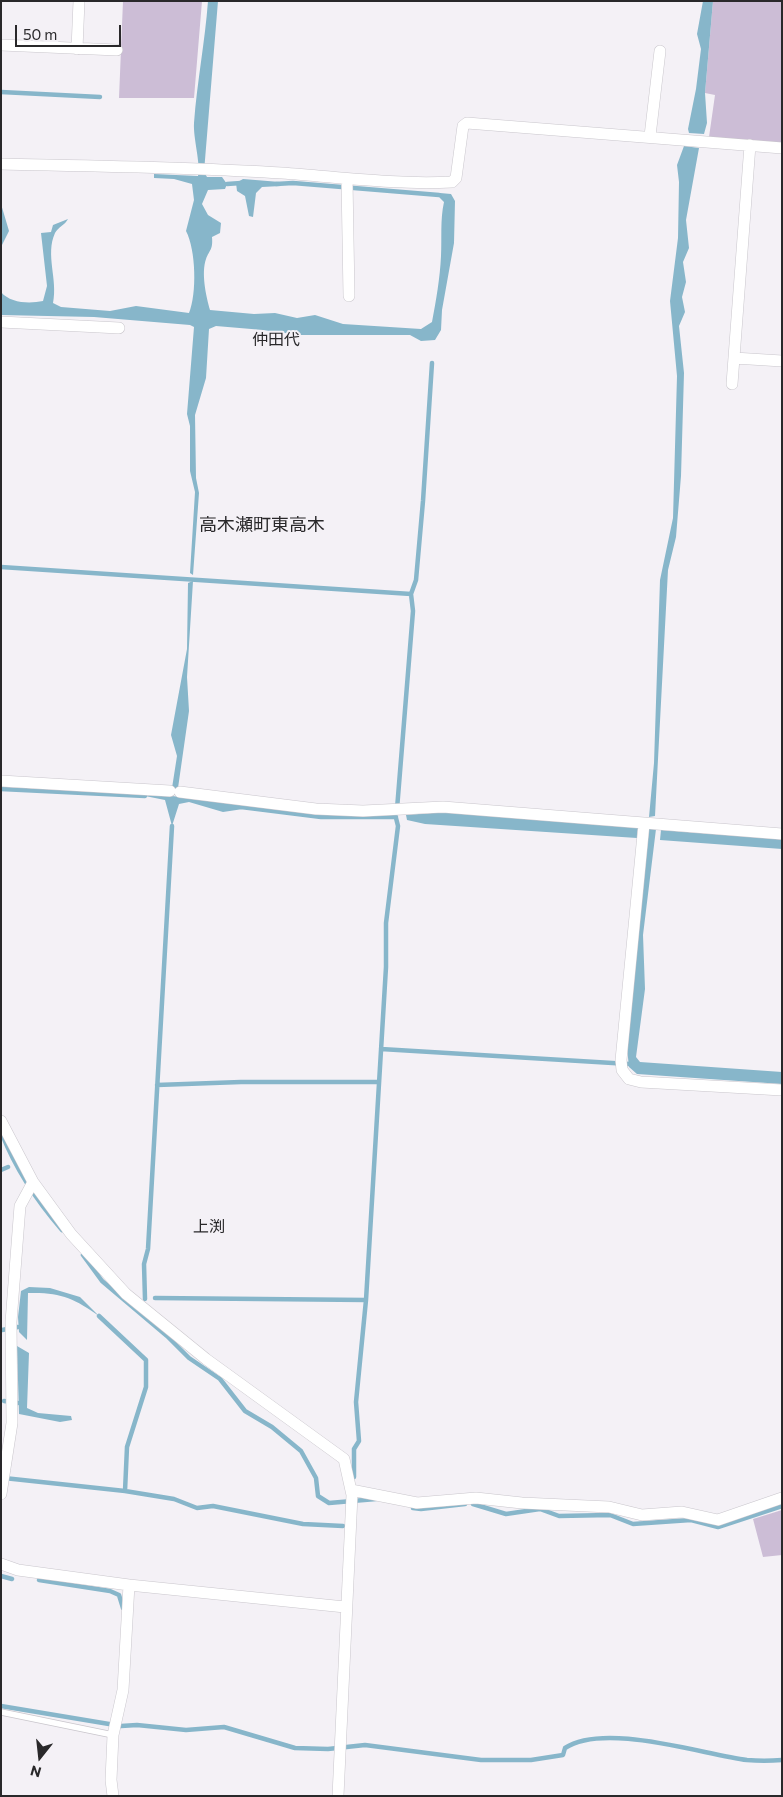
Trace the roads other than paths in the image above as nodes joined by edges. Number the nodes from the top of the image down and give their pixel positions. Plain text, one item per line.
1 (80, 1) edge
2 (2, 46) edge
3 (77, 49) junction
4 (118, 50) dead end
5 (660, 51) dead end
6 (650, 136) junction
7 (750, 145) junction
8 (782, 148) edge
9 (1, 164) edge
10 (347, 186) junction
11 (349, 296) dead end
12 (1, 322) edge
13 (119, 328) dead end
14 (734, 358) junction
15 (782, 361) edge
16 (732, 384) dead end
17 (1, 781) edge
18 (650, 824) junction
19 (782, 834) edge
20 (782, 1090) edge
21 (1, 1121) edge
22 (33, 1182) junction
23 (3, 1478) edge
24 (1, 1494) edge
25 (351, 1497) junction
26 (782, 1498) edge
27 (1, 1564) edge
28 (129, 1586) junction
29 (345, 1607) junction
30 (1, 1712) edge
31 (115, 1728) junction
32 (113, 1796) edge
33 (338, 1796) edge

1 - 3 street
2 - 3 street
3 - 4 street
5 - 6 street
6 - 7 street
6 - 10 street
7 - 8 street
7 - 14 street
9 - 10 street
10 - 11 street
12 - 13 street
14 - 15 street
14 - 16 street
17 - 18 street
18 - 19 street
18 - 20 street
21 - 22 street
22 - 23 street
22 - 25 street
23 - 24 street
25 - 26 street
25 - 29 street
27 - 28 street
28 - 29 street
28 - 31 street
29 - 33 street
30 - 31 lane
31 - 32 street

